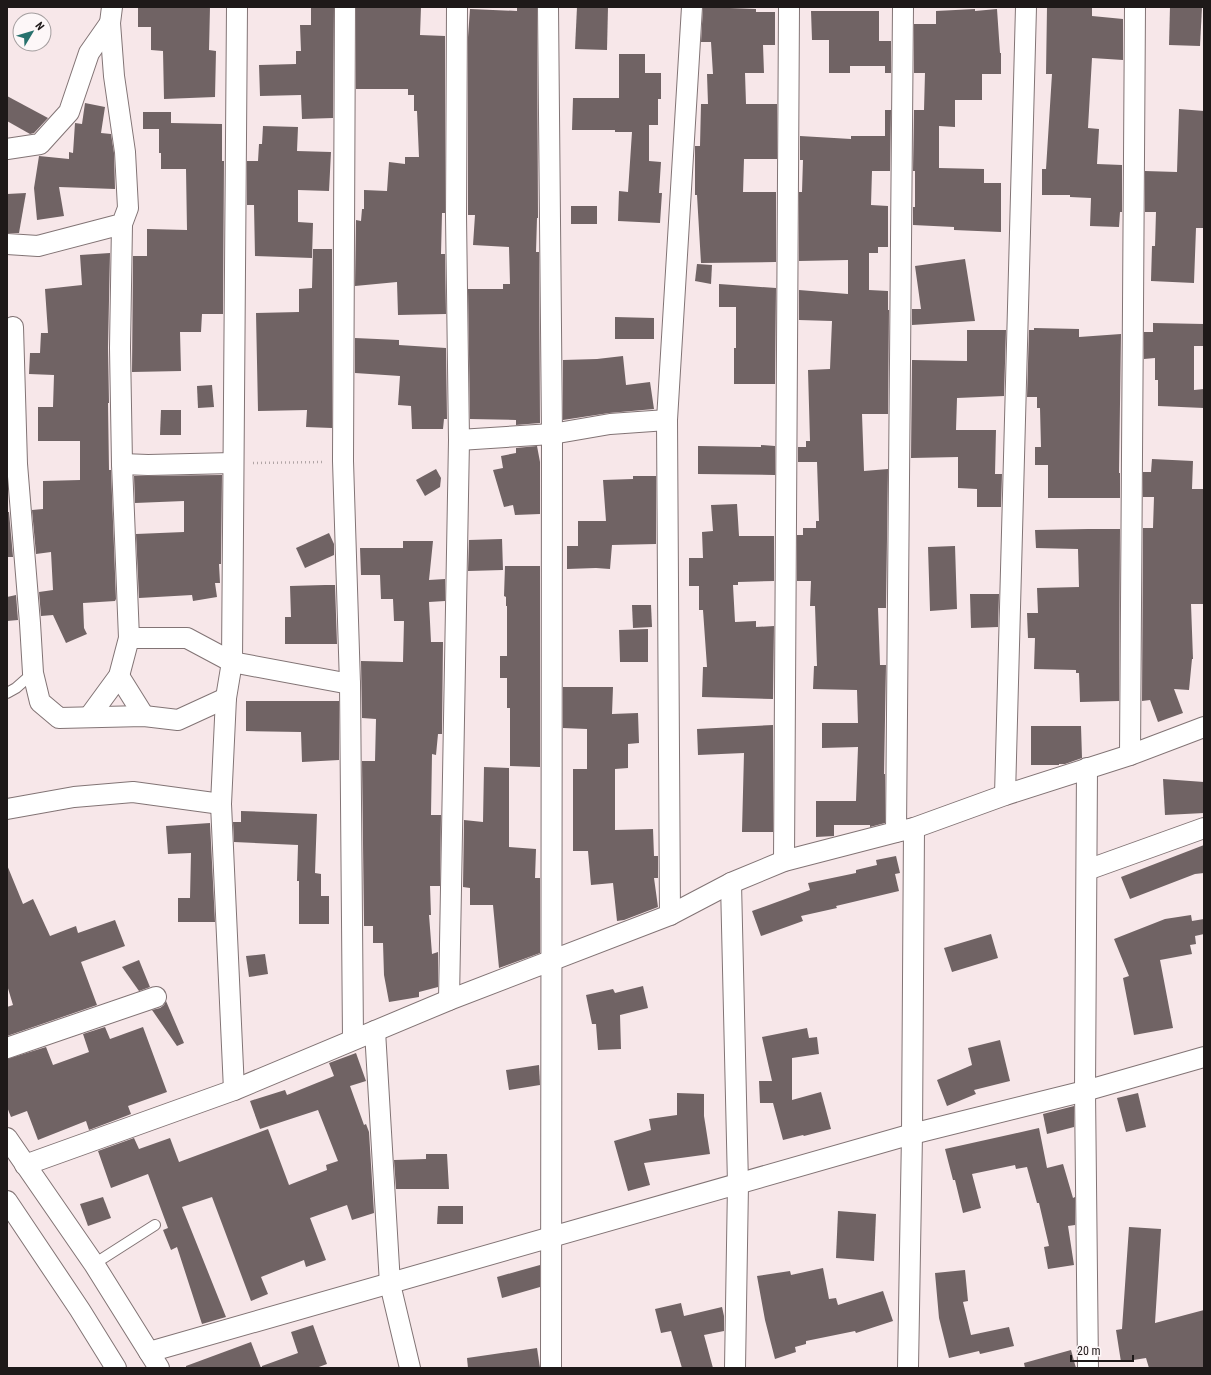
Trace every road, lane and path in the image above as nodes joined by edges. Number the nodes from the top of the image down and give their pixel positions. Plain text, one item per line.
1 (237, 7) edge
2 (345, 7) edge
3 (457, 7) edge
4 (548, 7) edge
5 (692, 7) edge
6 (789, 7) edge
7 (903, 7) edge
8 (1026, 7) edge
9 (1135, 7) edge
10 (111, 15) edge
11 (7, 149) edge
12 (122, 224) junction
13 (7, 244) edge
14 (13, 327) dead end
15 (667, 420) junction
16 (552, 434) junction
17 (459, 440) junction
18 (342, 461) junction
19 (233, 463) junction
20 (122, 464) junction
21 (12, 465) edge
22 (129, 638) junction
23 (232, 662) junction
24 (33, 673) junction
25 (119, 676) junction
26 (350, 684) junction
27 (7, 693) edge
28 (226, 698) junction
29 (144, 716) junction
30 (89, 717) junction
31 (1204, 727) edge
32 (1130, 755) junction
33 (1087, 768) junction
34 (1005, 795) junction
35 (221, 804) junction
36 (7, 809) edge
37 (1204, 828) edge
38 (905, 830) junction
39 (784, 861) junction
40 (1087, 870) junction
41 (731, 883) junction
42 (670, 915) junction
43 (552, 961) junction
44 (156, 997) dead end
45 (449, 1000) junction
46 (375, 1030) junction
47 (353, 1039) junction
48 (7, 1048) edge
49 (1204, 1057) edge
50 (234, 1090) junction
51 (1085, 1090) junction
52 (912, 1134) junction
53 (7, 1138) edge
54 (25, 1165) junction
55 (738, 1184) junction
56 (7, 1201) edge
57 (155, 1225) dead end
58 (552, 1237) junction
59 (94, 1264) junction
60 (390, 1284) junction
61 (154, 1360) edge
62 (116, 1368) edge
63 (410, 1368) edge
64 (552, 1368) edge
65 (735, 1368) edge
66 (908, 1368) edge
67 (1088, 1368) edge

1 - 19 street
2 - 18 street
3 - 17 street
4 - 16 street
5 - 15 street
6 - 39 street
7 - 38 street
8 - 34 street
9 - 32 street
10 - 11 street
10 - 12 street
12 - 13 street
12 - 20 street
14 - 21 street
15 - 16 street
15 - 42 street
16 - 17 street
16 - 43 street
17 - 45 street
18 - 19 path
18 - 26 street
19 - 20 street
19 - 23 street
20 - 22 street
21 - 24 street
22 - 23 street
22 - 25 street
23 - 26 street
23 - 28 street
24 - 27 lane
24 - 30 street
25 - 29 street
25 - 30 street
26 - 47 street
28 - 29 street
28 - 35 street
29 - 30 street
31 - 32 street
32 - 33 street
33 - 34 street
33 - 40 street
34 - 38 street
35 - 36 street
35 - 50 street
37 - 40 street
38 - 39 street
38 - 52 street
39 - 41 street
40 - 51 street
41 - 42 street
41 - 55 street
42 - 43 street
43 - 45 street
43 - 58 street
44 - 48 street
45 - 46 street
46 - 47 street
46 - 60 street
47 - 50 street
49 - 51 street
50 - 54 street
51 - 52 street
51 - 67 street
52 - 55 street
52 - 66 street
53 - 54 street
54 - 59 street
55 - 58 street
55 - 65 street
56 - 62 street
57 - 59 lane
58 - 60 street
58 - 64 street
59 - 61 street
60 - 61 street
60 - 63 street

